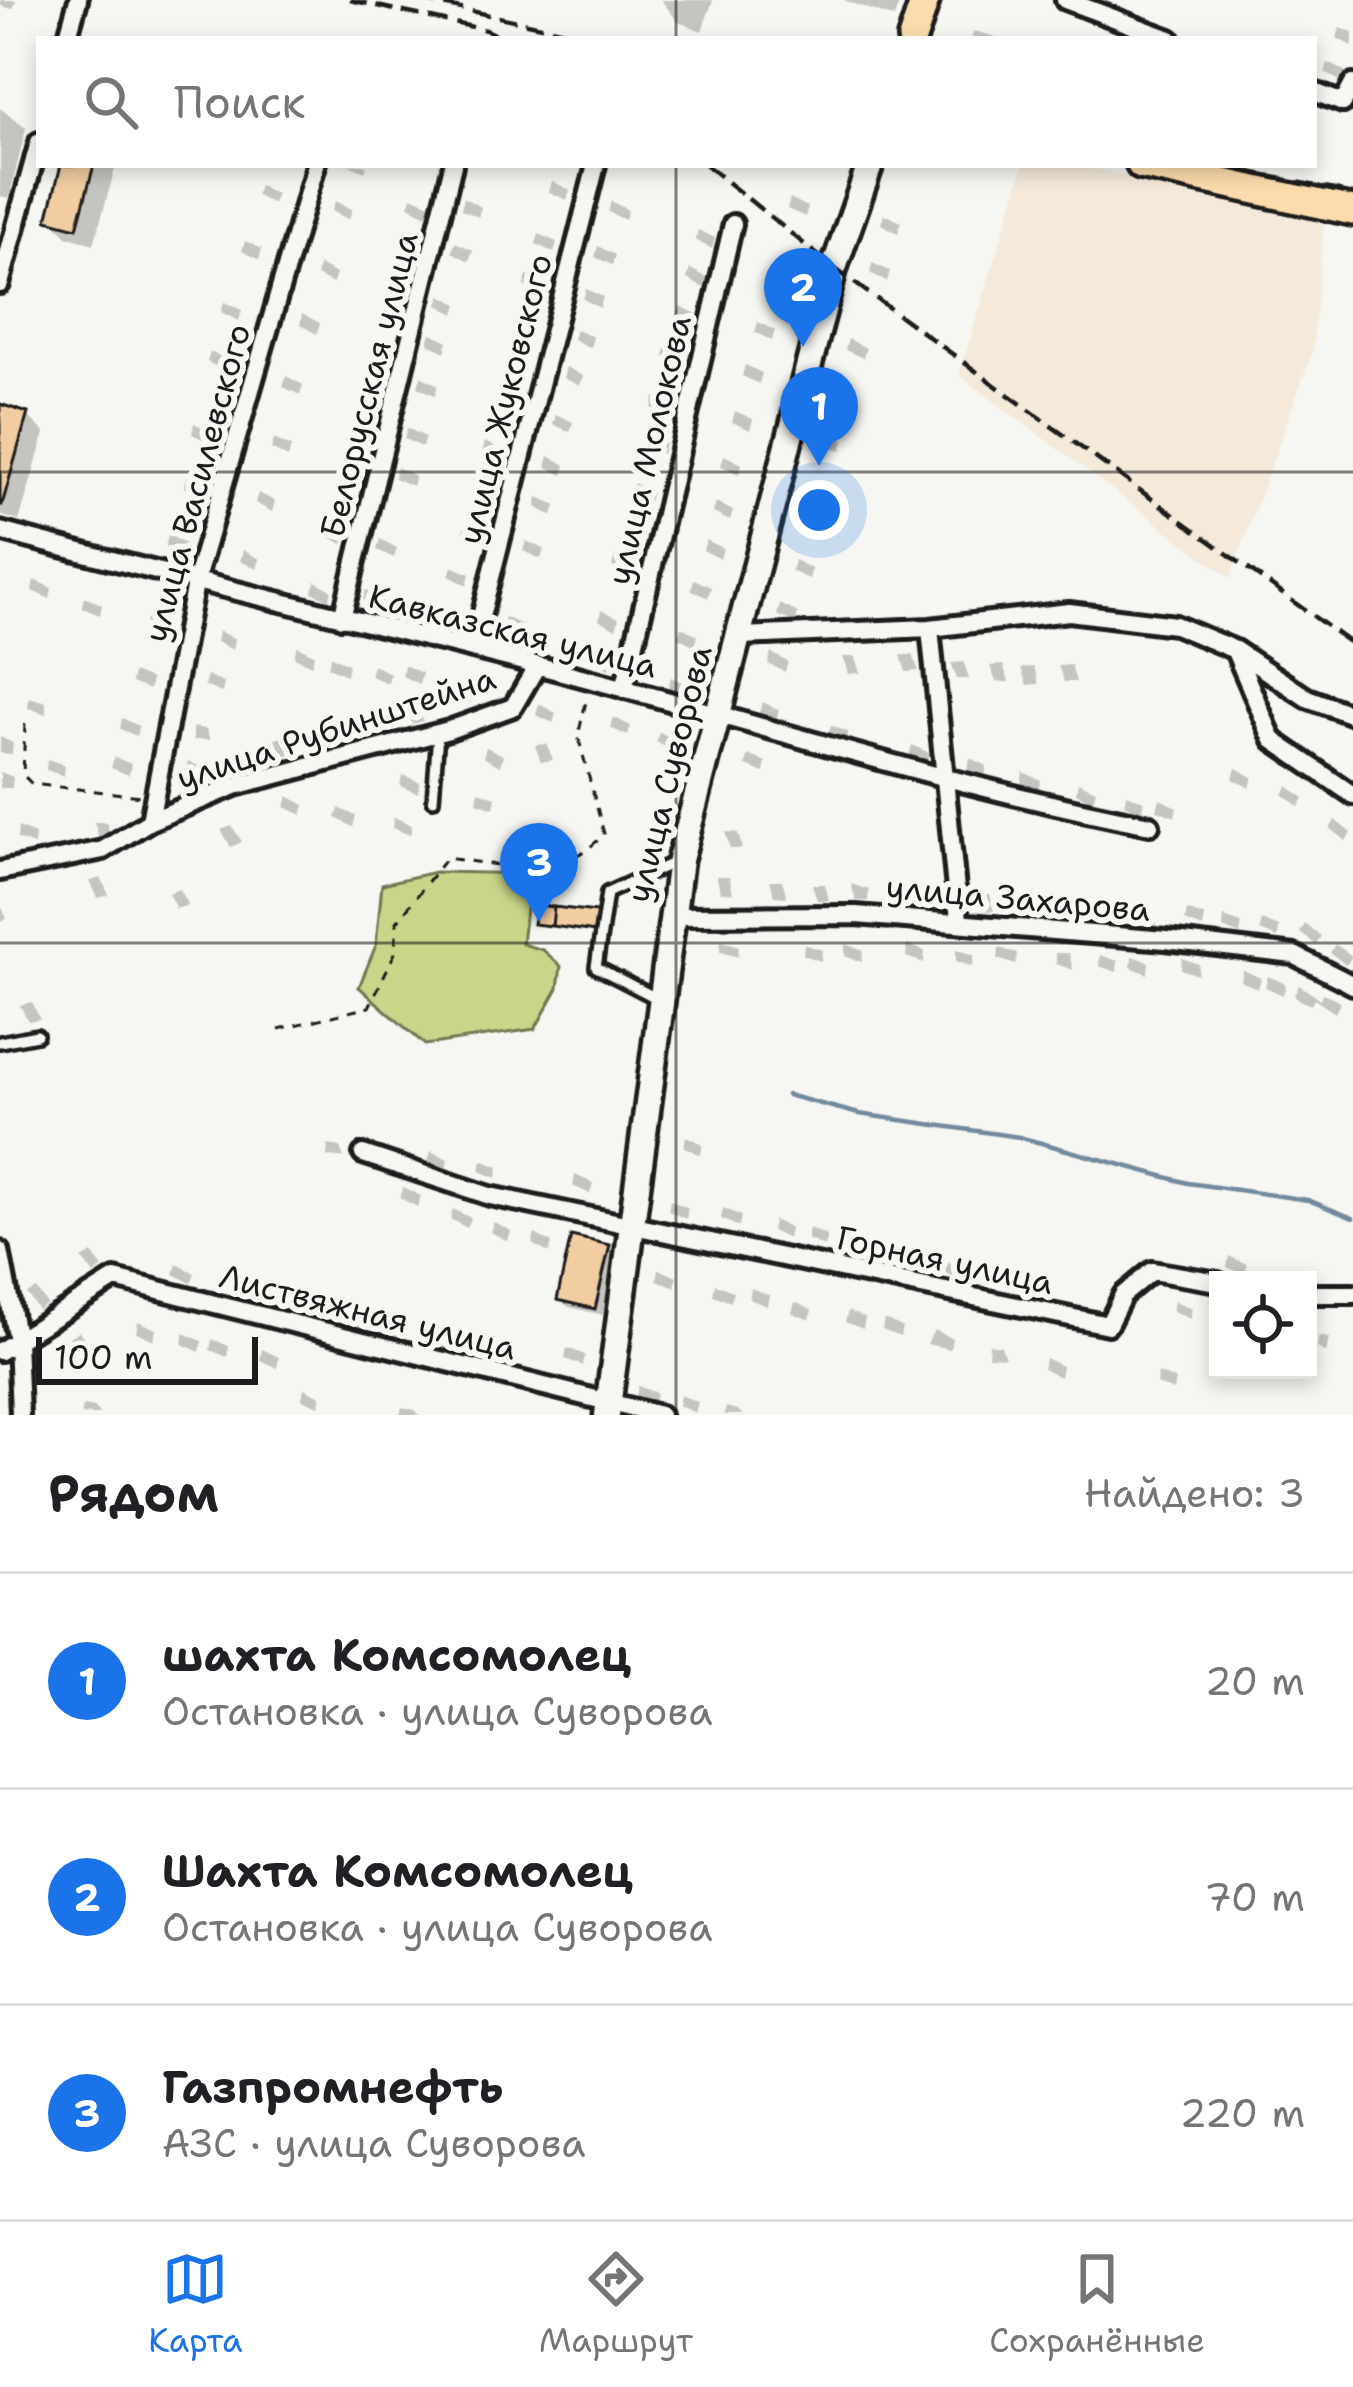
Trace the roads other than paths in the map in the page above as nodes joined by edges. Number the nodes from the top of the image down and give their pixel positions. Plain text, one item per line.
1 (78, 0) edge
2 (925, 0) edge
3 (1065, 0) edge
4 (68, 36) edge
5 (913, 36) edge
6 (1162, 36) edge
7 (1353, 84) edge
8 (1317, 93) edge
9 (36, 149) edge
10 (315, 168) edge
11 (452, 168) edge
12 (595, 168) edge
13 (869, 168) edge
14 (1156, 168) edge
15 (1353, 211) edge
16 (9, 215) edge
17 (733, 224) dead end
18 (0, 284) edge
19 (0, 531) edge
20 (195, 584) junction
21 (342, 619) junction
22 (930, 628) junction
23 (740, 636) junction
24 (473, 648) junction
25 (1235, 650) junction
26 (537, 666) junction
27 (624, 689) junction
28 (718, 714) junction
29 (1353, 715) edge
30 (438, 733) junction
31 (947, 778) junction
32 (1353, 795) edge
33 (434, 800) dead end
34 (150, 821) junction
35 (1150, 825) dead end
36 (680, 860) junction
37 (0, 871) edge
38 (670, 916) junction
39 (959, 920) junction
40 (1353, 985) edge
41 (660, 1000) junction
42 (37, 1035) dead end
43 (0, 1042) edge
44 (363, 1154) dead end
45 (634, 1226) junction
46 (0, 1251) edge
47 (1209, 1280) edge
48 (1350, 1292) edge
49 (1317, 1294) edge
50 (16, 1340) junction
51 (0, 1351) edge
52 (607, 1408) edge
53 (20, 1415) edge
54 (660, 1415) edge

1 - 4 street
2 - 5 main road
3 - 6 street
7 - 8 street
9 - 16 street
10 - 20 street, улица Василевского
11 - 21 street, Белорусская улица
12 - 24 street, улица Жуковского
13 - 23 street, улица Суворова
14 - 15 main road
16 - 18 street
17 - 27 street, улица Молокова
19 - 20 street, Кавказская улица
20 - 21 street, Кавказская улица
20 - 34 street, улица Василевского
21 - 24 street, Кавказская улица
22 - 23 street
22 - 25 street
22 - 31 street
23 - 28 street, улица Суворова
24 - 26 street, Кавказская улица
25 - 29 street
25 - 32 street
26 - 27 street, Кавказская улица
26 - 30 street, улица Рубинштейна
27 - 28 street, Кавказская улица
28 - 31 street, Кавказская улица
28 - 36 street, улица Суворова
30 - 33 lane
30 - 34 street, улица Рубинштейна
31 - 35 street, Кавказская улица
31 - 39 street
34 - 37 street, улица Рубинштейна
36 - 38 street, улица Суворова
36 - 41 lane
38 - 39 street, улица Захарова
38 - 41 street, улица Суворова
39 - 40 street, улица Захарова
41 - 45 street, улица Суворова
42 - 43 lane
44 - 45 street
45 - 47 street, Горная улица
45 - 52 street, улица Суворова
46 - 50 street
48 - 49 street
50 - 51 street
50 - 52 street, Листвяжная улица
50 - 53 street
52 - 54 street, Листвяжная улица

